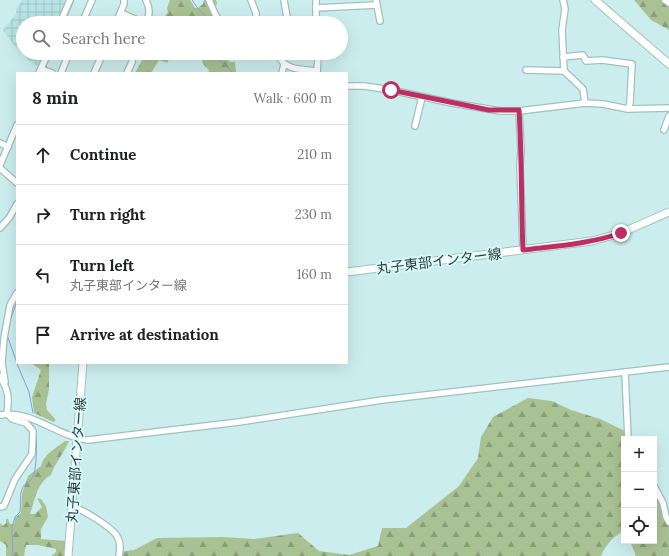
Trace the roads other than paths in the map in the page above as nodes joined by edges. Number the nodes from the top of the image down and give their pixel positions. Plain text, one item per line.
1 (70, 0) edge
2 (92, 0) edge
3 (124, 0) edge
4 (146, 0) edge
5 (209, 0) edge
6 (251, 0) edge
7 (284, 0) edge
8 (316, 0) edge
9 (563, 0) edge
10 (595, 0) edge
11 (665, 0) edge
12 (376, 2) edge
13 (669, 3) edge
14 (316, 8) junction
15 (121, 13) junction
16 (63, 16) edge
17 (85, 16) edge
18 (120, 16) edge
19 (128, 16) edge
20 (149, 16) edge
21 (216, 16) edge
22 (256, 16) edge
23 (287, 16) edge
24 (316, 16) edge
25 (380, 21) dead end
26 (563, 57) junction
27 (47, 60) edge
28 (67, 60) edge
29 (100, 60) edge
30 (132, 60) edge
31 (282, 60) edge
32 (318, 60) edge
33 (284, 64) junction
34 (669, 64) edge
35 (526, 70) dead end
36 (45, 71) edge
37 (564, 71) junction
38 (61, 72) edge
39 (94, 72) edge
40 (127, 72) edge
41 (282, 72) edge
42 (317, 72) edge
43 (348, 86) edge
44 (422, 97) junction
45 (585, 103) junction
46 (628, 108) junction
47 (669, 108) edge
48 (519, 110) junction
49 (669, 116) edge
50 (415, 126) dead end
51 (16, 127) edge
52 (664, 130) dead end
53 (0, 143) edge
54 (8, 147) junction
55 (0, 166) edge
56 (16, 182) edge
57 (16, 206) edge
58 (669, 212) edge
59 (0, 228) edge
60 (523, 250) junction
61 (348, 272) edge
62 (16, 295) edge
63 (83, 364) edge
64 (669, 367) edge
65 (624, 372) junction
66 (0, 377) edge
67 (6, 384) junction
68 (7, 413) junction
69 (0, 415) edge
70 (628, 436) edge
71 (77, 438) junction
72 (657, 492) edge
73 (72, 506) junction
74 (0, 507) edge
75 (669, 522) edge
76 (68, 556) edge
77 (119, 556) edge

1 - 16 street
2 - 17 street
3 - 15 street
4 - 20 street
5 - 21 street
6 - 22 street
7 - 23 street
8 - 14 street
9 - 26 street
10 - 34 main road
11 - 13 street
12 - 14 street
12 - 25 street
14 - 24 street
15 - 18 street
15 - 19 street
26 - 37 street
26 - 46 street
27 - 36 street
28 - 38 street
29 - 39 street
30 - 40 street
31 - 33 street
32 - 42 street
33 - 41 street
33 - 42 street
35 - 37 street
37 - 45 street
43 - 44 street
44 - 48 street
44 - 50 street
45 - 46 street
45 - 48 street
46 - 47 street
48 - 60 street
49 - 52 street
51 - 54 street
53 - 54 street
54 - 55 street
55 - 56 street
57 - 59 street
58 - 60 main road, 丸子東部インター線
60 - 61 main road, 丸子東部インター線
62 - 67 street
63 - 71 main road, 丸子東部インター線
64 - 65 street
65 - 70 street
65 - 71 street
66 - 67 street
67 - 68 street
68 - 69 street
68 - 71 street
68 - 74 street
71 - 73 main road, 丸子東部インター線
72 - 75 street
73 - 76 main road, 丸子東部インター線
73 - 77 street

